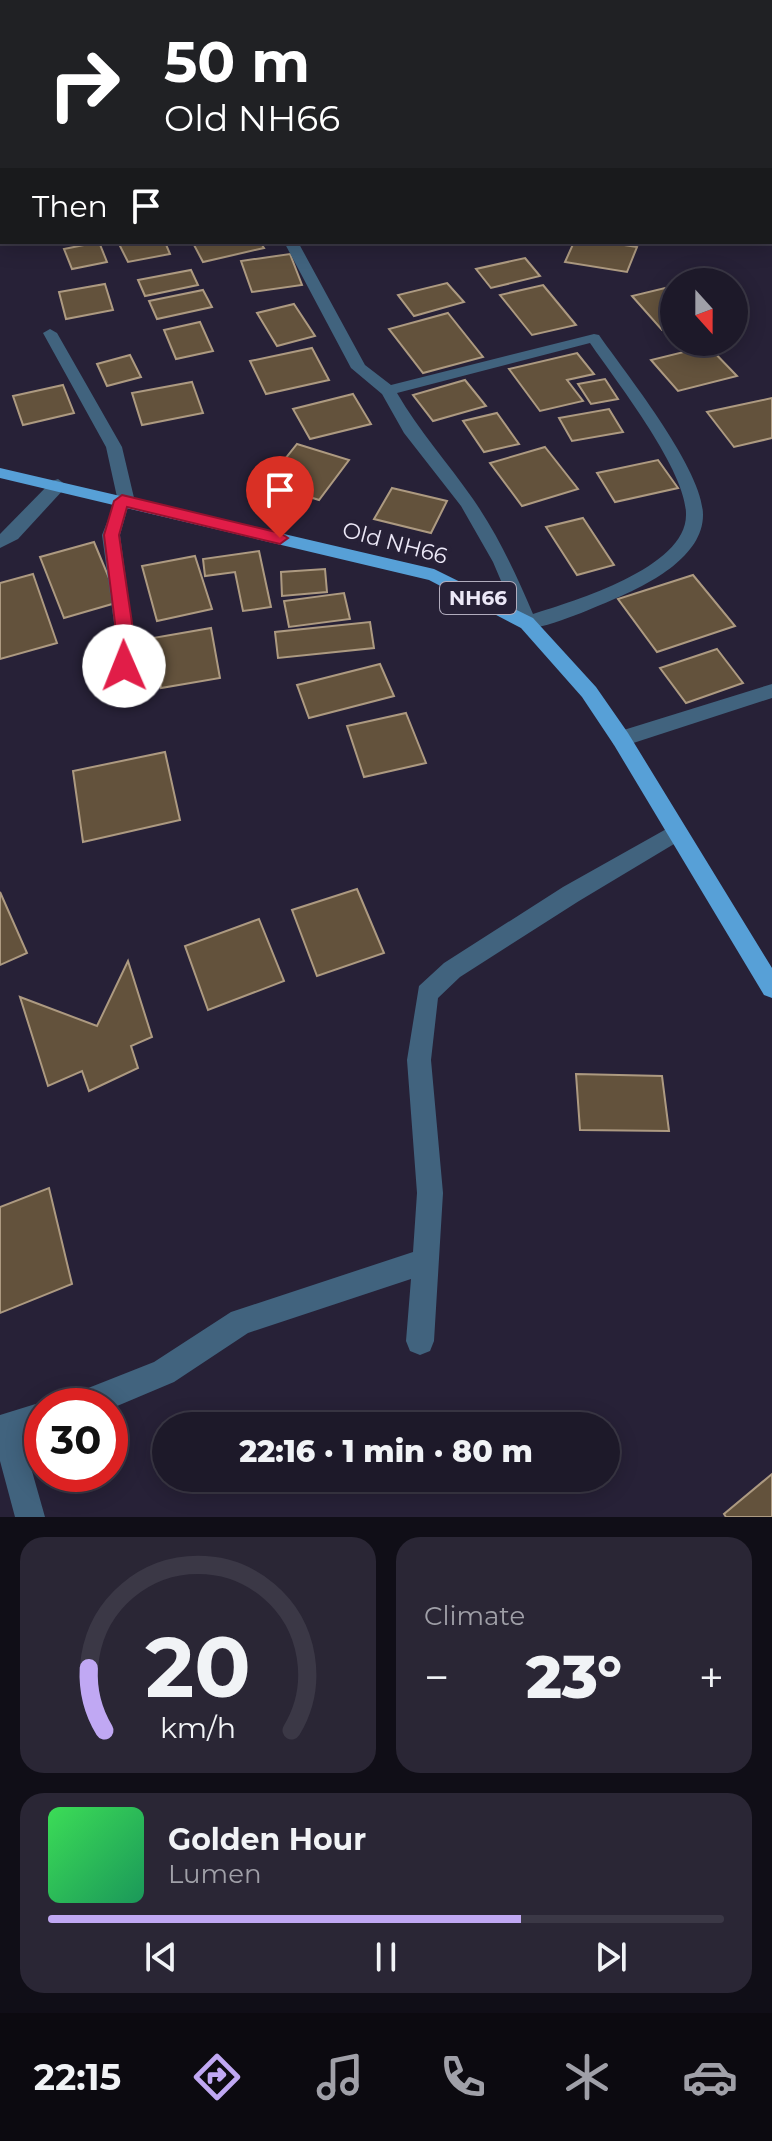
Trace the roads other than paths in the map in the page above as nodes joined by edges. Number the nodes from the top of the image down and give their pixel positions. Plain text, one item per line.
1 (292, 244) edge
2 (50, 333) dead end
3 (388, 391) junction
4 (0, 473) edge
5 (58, 485) junction
6 (124, 501) junction
7 (0, 542) edge
8 (527, 623) junction
9 (125, 688) dead end
10 (772, 691) edge
11 (621, 739) junction
12 (677, 832) junction
13 (772, 988) edge
14 (425, 1261) junction
15 (420, 1341) dead end
16 (127, 1388) edge
17 (24, 1421) edge
18 (30, 1517) edge

1 - 3 street
2 - 6 street
3 - 8 street
3 - 8 street
4 - 5 main road, Old NH66 / NH66
5 - 6 main road, Old NH66 / NH66
5 - 7 street
6 - 8 main road, Old NH66 / NH66
6 - 9 street
8 - 11 main road, Old NH66 / NH66
10 - 11 street
11 - 12 main road, Old NH66 / NH66
12 - 13 main road, Old NH66 / NH66
12 - 14 street
14 - 15 street
14 - 16 street
17 - 18 street

